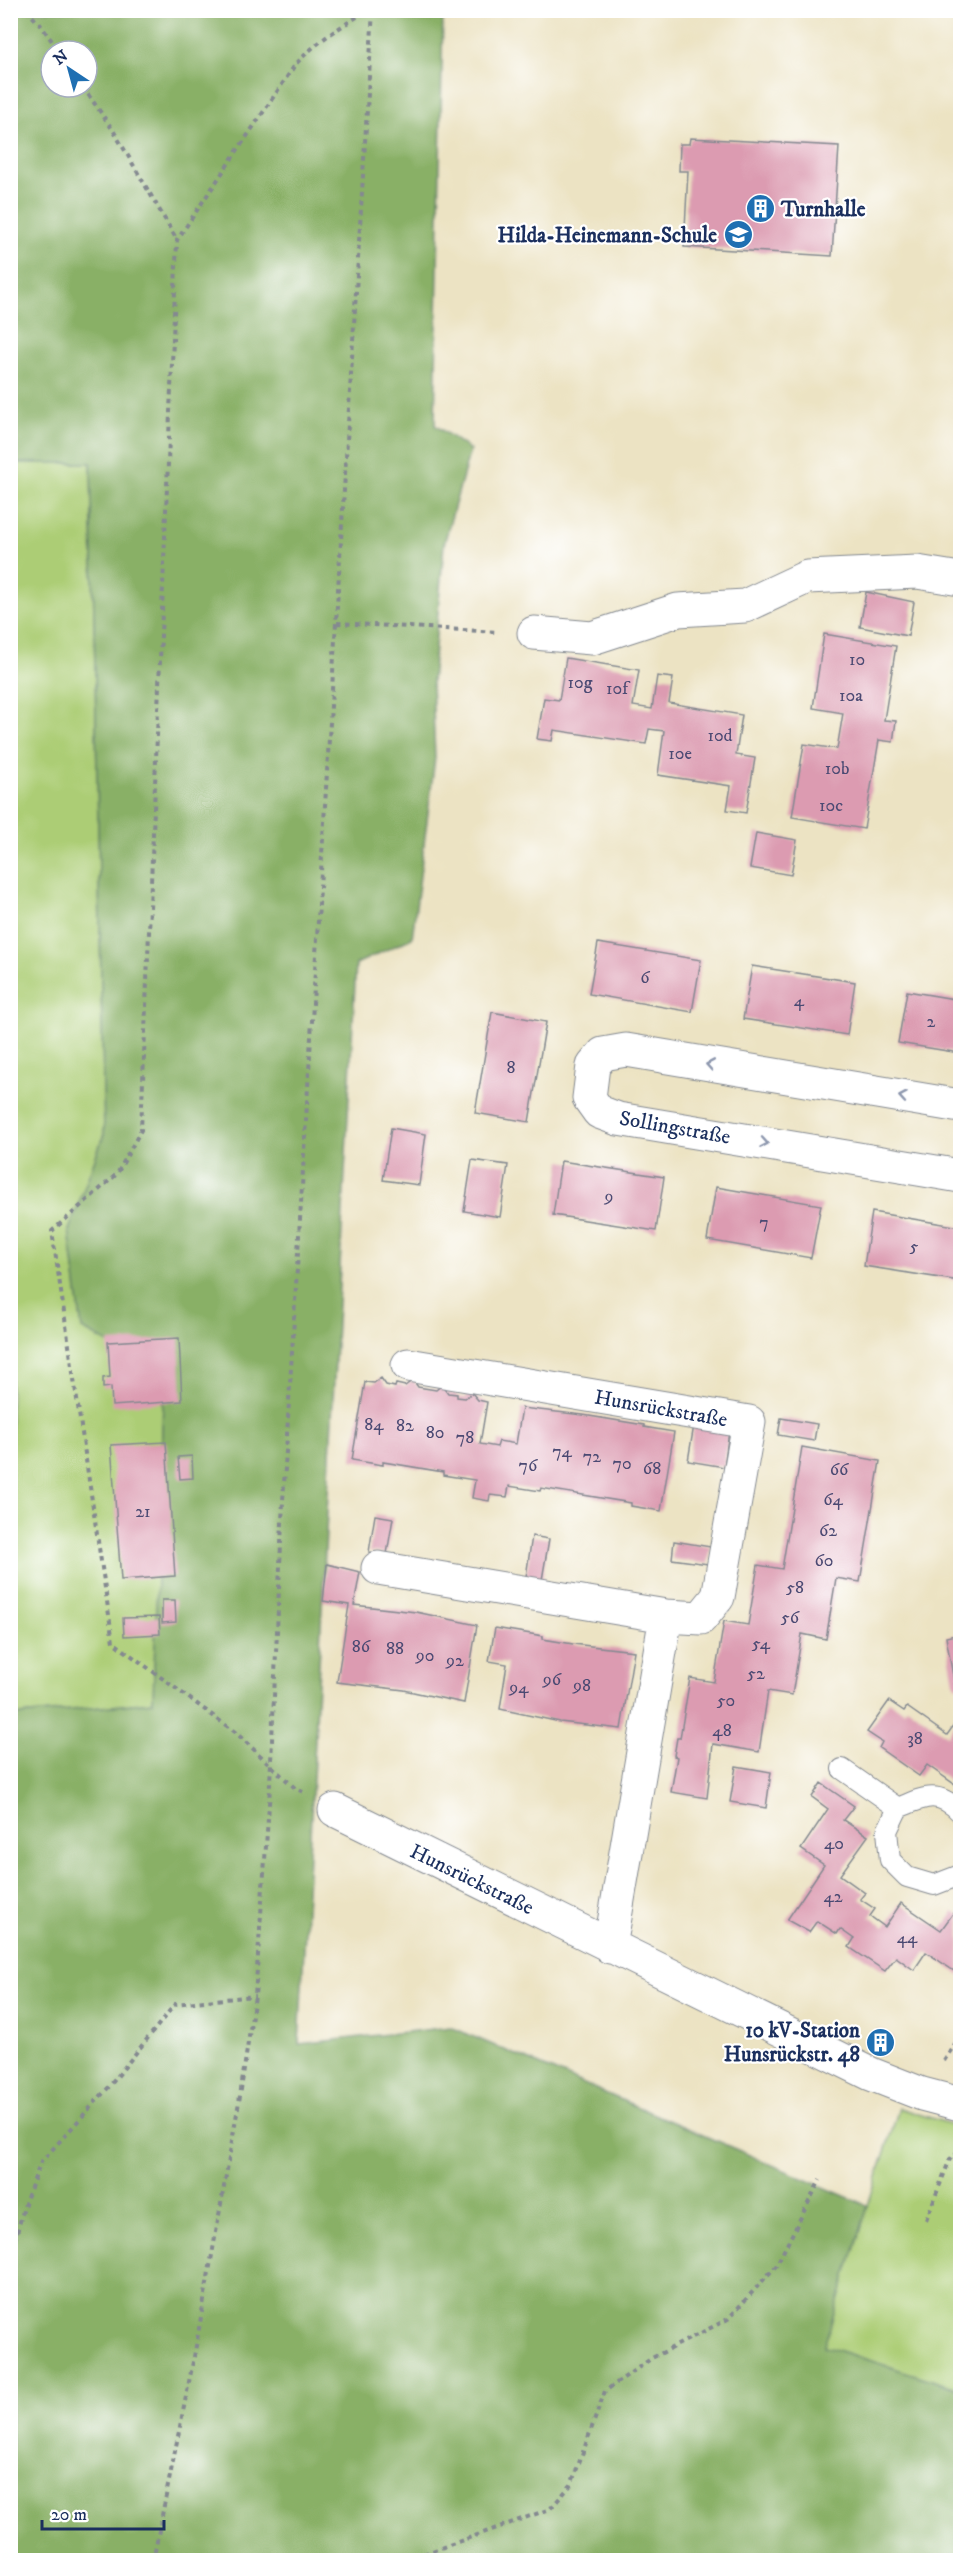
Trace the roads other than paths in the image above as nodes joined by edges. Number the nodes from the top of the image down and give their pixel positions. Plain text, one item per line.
1 (960, 579) edge
2 (534, 633) road end
3 (960, 1106) edge
4 (960, 1176) edge
5 (408, 1365) dead end
6 (378, 1568) dead end
7 (666, 1616) junction
8 (842, 1769) dead end
9 (898, 1808) junction
10 (336, 1810) dead end
11 (960, 1812) edge
12 (960, 1875) edge
13 (610, 1947) junction
14 (960, 2104) edge

1 - 2 street
3 -> 4 street, Sollingstraße
5 - 7 street, Hunsrückstraße
6 - 7 street, Hunsrückstraße
7 - 13 street
8 - 9 lane
9 - 11 lane
9 - 12 lane
10 - 13 street, Hunsrückstraße
13 - 14 street, Hunsrückstraße

